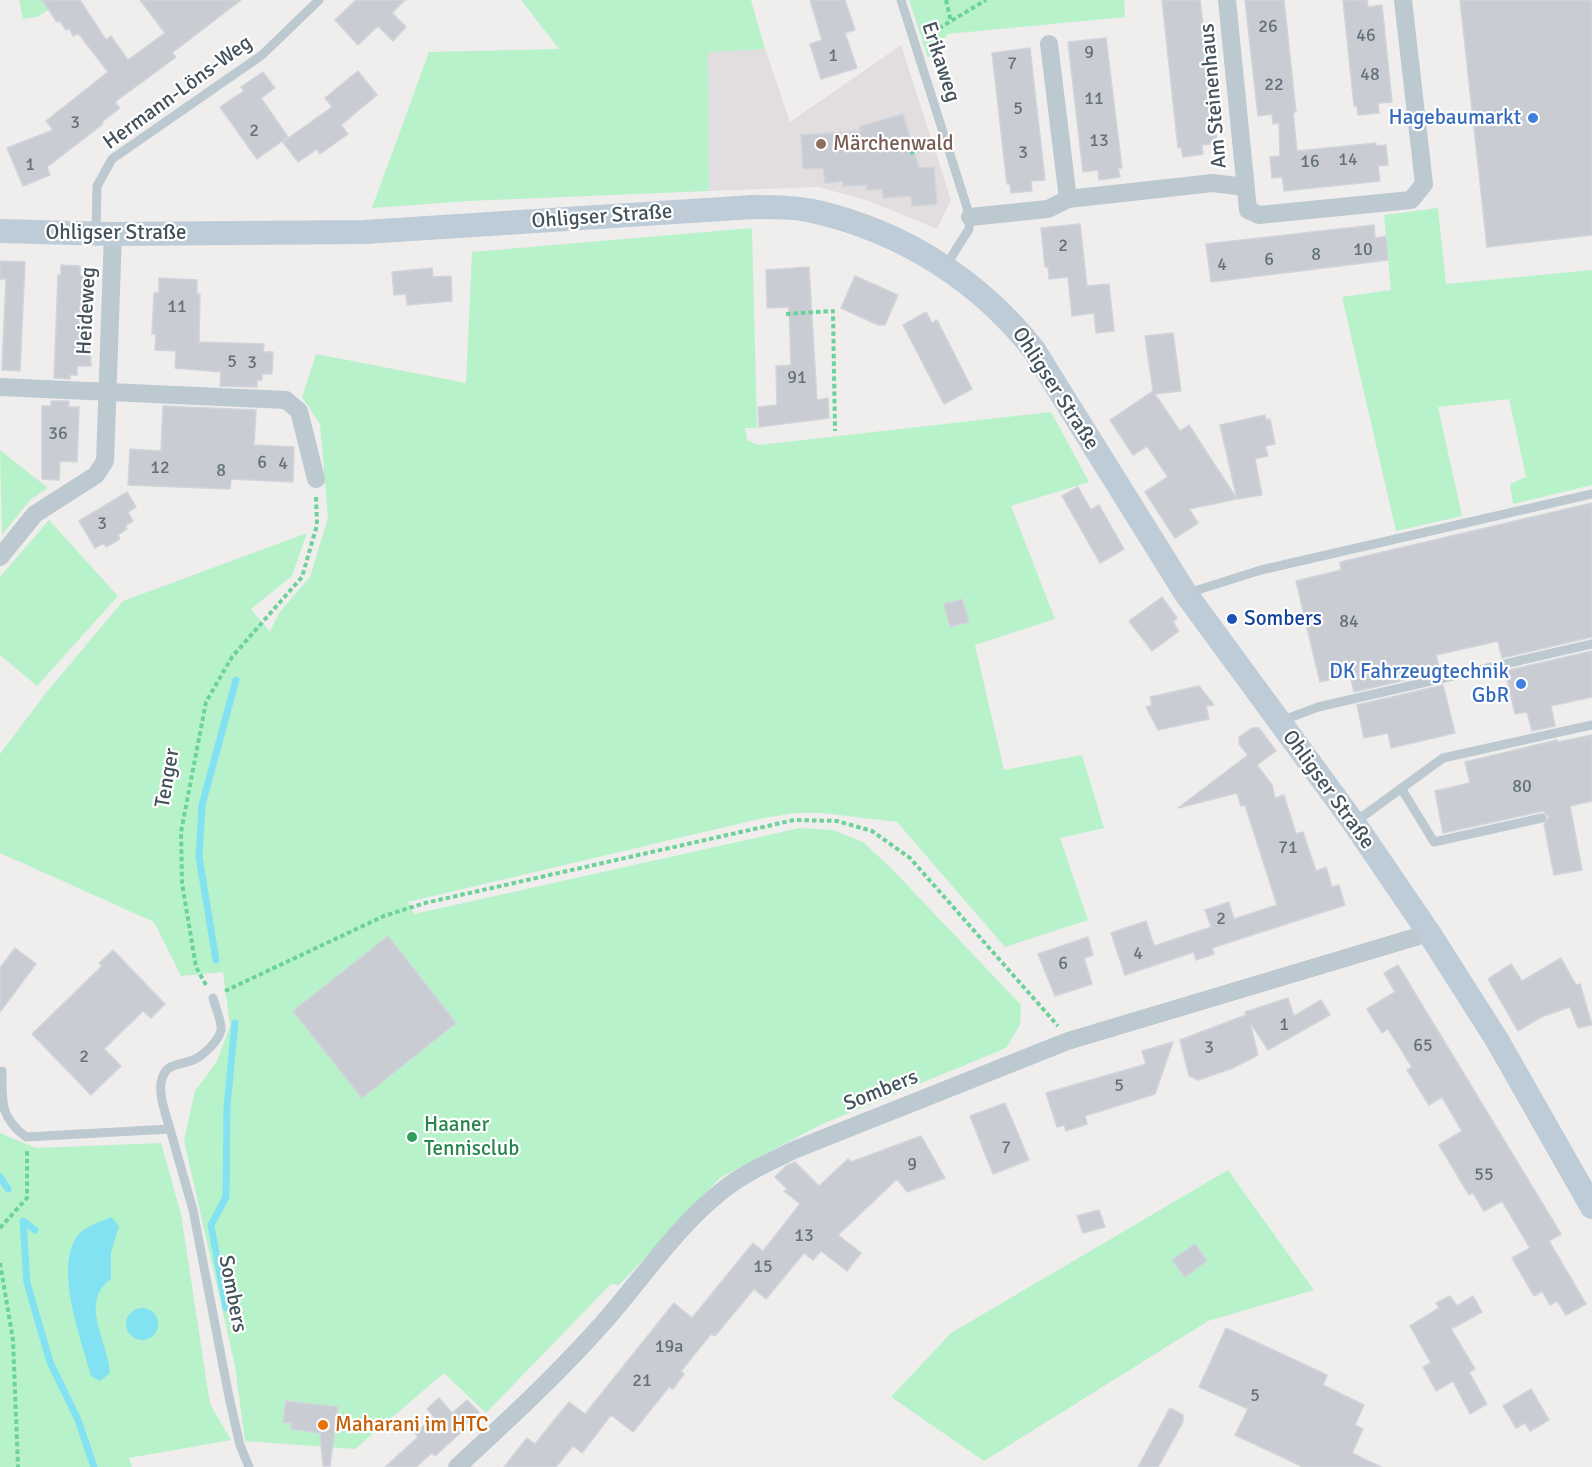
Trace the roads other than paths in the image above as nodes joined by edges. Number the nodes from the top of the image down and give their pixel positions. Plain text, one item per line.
1 (319, 0) edge
2 (901, 0) edge
3 (1227, 0) edge
4 (1403, 0) edge
5 (1049, 44) dead end
6 (1245, 187) junction
7 (1068, 199) junction
8 (970, 217) junction
9 (0, 231) edge
10 (105, 234) junction
11 (945, 267) junction
12 (0, 387) edge
13 (106, 390) junction
14 (316, 479) road end
15 (1592, 494) edge
16 (0, 557) edge
17 (1186, 594) junction
18 (1592, 644) edge
19 (1279, 722) junction
20 (1592, 725) edge
21 (1401, 788) junction
22 (1542, 818) dead end
23 (1354, 823) junction
24 (1429, 933) junction
25 (213, 998) road end
26 (2, 1071) dead end
27 (170, 1129) junction
28 (1592, 1207) edge
29 (249, 1467) edge
30 (456, 1467) edge

1 - 10 lane, Hermann-Löns-Weg
2 - 8 lane, Erikaweg
3 - 6 street, Am Steinenhaus
4 - 6 street, Am Steinenhaus
5 - 7 street
6 - 7 street, Am Steinenhaus
7 - 8 street, Am Steinenhaus
8 - 11 lane
9 - 10 main road, Ohligser Straße
10 - 11 main road, Ohligser Straße
10 - 13 street, Heideweg
11 - 17 main road, Ohligser Straße
12 - 13 street
13 - 14 street
13 - 16 street, Heideweg
15 - 17 lane
17 - 19 main road, Ohligser Straße
18 - 19 lane
19 - 23 main road, Ohligser Straße
20 - 21 lane
21 - 22 lane
21 - 23 lane
23 - 24 main road, Ohligser Straße
24 - 28 main road, Ohligser Straße
24 - 30 street, Sombers
25 - 27 lane
26 - 27 lane
27 - 29 lane, Sombers

